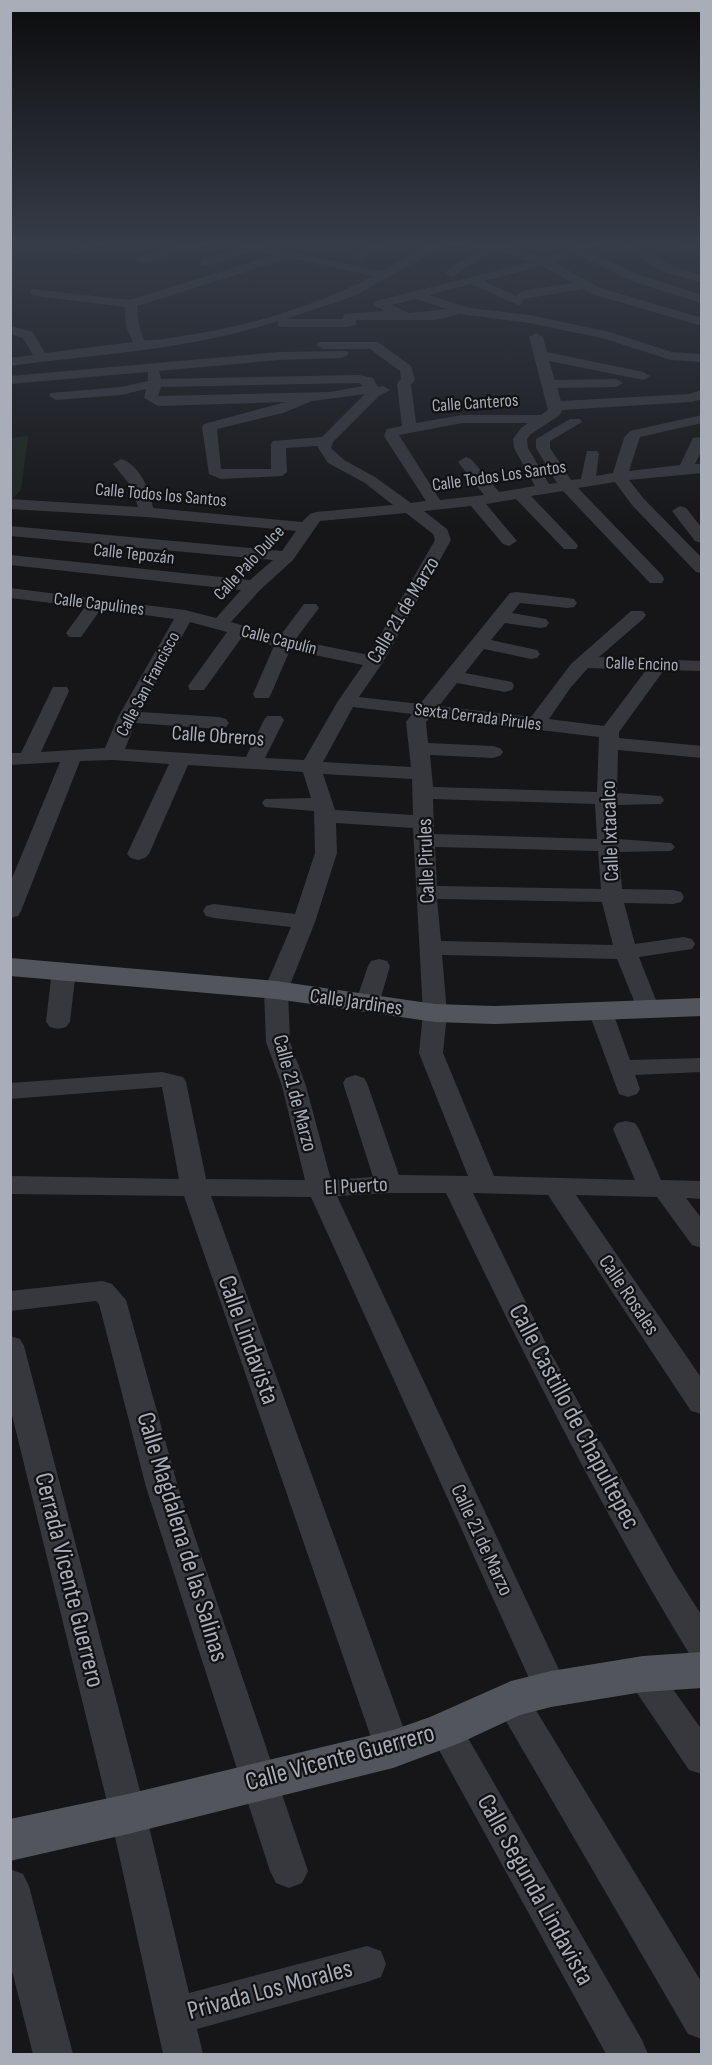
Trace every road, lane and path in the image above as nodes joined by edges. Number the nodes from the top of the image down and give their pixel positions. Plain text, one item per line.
1 (30, 338) edge
2 (137, 338) edge
3 (190, 338) edge
4 (334, 338) edge
5 (618, 338) edge
6 (156, 343) junction
7 (141, 345) junction
8 (571, 347) dead end
9 (341, 349) junction
10 (541, 355) junction
11 (41, 358) junction
12 (702, 358) edge
13 (10, 362) edge
14 (153, 368) junction
15 (643, 376) dead end
16 (345, 379) junction
17 (10, 380) edge
18 (155, 383) junction
19 (616, 383) dead end
20 (404, 384) junction
21 (549, 384) junction
22 (700, 387) edge
23 (373, 391) junction
24 (56, 396) dead end
25 (309, 397) junction
26 (555, 406) junction
27 (474, 419) junction
28 (543, 419) junction
29 (702, 419) edge
30 (575, 422) dead end
31 (409, 428) junction
32 (462, 439) dead end
33 (326, 441) junction
34 (698, 441) dead end
35 (592, 454) dead end
36 (466, 462) dead end
37 (121, 464) dead end
38 (702, 468) edge
39 (685, 470) junction
40 (619, 477) junction
41 (588, 482) junction
42 (567, 486) junction
43 (545, 490) junction
44 (521, 495) junction
45 (495, 498) junction
46 (475, 501) junction
47 (658, 501) dead end
48 (638, 502) junction
49 (12, 505) edge
50 (436, 505) junction
51 (409, 508) junction
52 (146, 513) junction
53 (660, 525) junction
54 (307, 527) junction
55 (10, 531) edge
56 (701, 538) edge
57 (509, 541) dead end
58 (570, 546) dead end
59 (287, 556) junction
60 (10, 561) edge
61 (42, 565) junction
62 (702, 568) edge
63 (656, 579) dead end
64 (254, 586) junction
65 (12, 594) edge
66 (568, 603) dead end
67 (96, 604) junction
68 (310, 608) dead end
69 (185, 615) junction
70 (637, 615) dead end
71 (501, 616) junction
72 (540, 623) dead end
73 (219, 625) junction
74 (238, 630) junction
75 (75, 633) dead end
76 (478, 642) junction
77 (284, 643) junction
78 (531, 654) dead end
79 (374, 662) junction
80 (583, 662) junction
81 (659, 665) junction
82 (702, 666) edge
83 (451, 676) junction
84 (197, 686) dead end
85 (505, 686) dead end
86 (60, 691) dead end
87 (262, 694) dead end
88 (347, 701) junction
89 (423, 710) junction
90 (128, 717) junction
91 (274, 720) dead end
92 (219, 723) dead end
93 (536, 724) junction
94 (609, 737) junction
95 (420, 749) junction
96 (493, 752) dead end
97 (702, 752) edge
98 (113, 754) junction
99 (73, 755) junction
100 (182, 757) junction
101 (19, 759) edge
102 (253, 762) junction
103 (311, 766) junction
104 (422, 784) junction
105 (605, 799) junction
106 (654, 800) dead end
107 (272, 803) dead end
108 (324, 811) junction
109 (425, 831) junction
110 (609, 846) junction
111 (664, 847) dead end
112 (138, 854) dead end
113 (10, 855) edge
114 (34, 855) junction
115 (426, 892) junction
116 (612, 897) junction
117 (673, 897) dead end
118 (10, 911) edge
119 (214, 912) dead end
120 (304, 922) junction
121 (684, 944) dead end
122 (430, 948) junction
123 (626, 952) junction
124 (379, 966) dead end
125 (10, 967) edge
126 (64, 970) junction
127 (276, 990) junction
128 (367, 1004) junction
129 (702, 1007) edge
130 (647, 1008) junction
131 (600, 1010) junction
132 (435, 1013) junction
133 (58, 1022) dead end
134 (702, 1065) edge
135 (355, 1083) dead end
136 (10, 1091) edge
137 (626, 1129) dead end
138 (389, 1184) junction
139 (455, 1184) junction
140 (484, 1184) junction
141 (10, 1185) edge
142 (194, 1187) junction
143 (557, 1188) junction
144 (320, 1189) junction
145 (658, 1189) junction
146 (702, 1190) edge
147 (702, 1239) edge
148 (10, 1301) edge
149 (10, 1346) edge
150 (702, 1403) edge
151 (702, 1645) edge
152 (702, 1670) edge
153 (643, 1674) junction
154 (531, 1694) junction
155 (445, 1730) junction
156 (393, 1749) junction
157 (702, 1759) edge
158 (261, 1781) junction
159 (128, 1814) junction
160 (10, 1840) edge
161 (289, 1871) dead end
162 (10, 1886) edge
163 (367, 1964) dead end
164 (173, 2016) junction
165 (702, 2020) edge
166 (623, 2053) edge
167 (53, 2055) edge
168 (183, 2055) edge

1 - 11 street
2 - 7 street
3 - 6 street
4 - 9 street
5 - 12 street
6 - 7 street
6 - 9 street
7 - 11 street
8 - 10 street
9 - 14 street
9 - 16 street
9 - 20 street, Calle Canteros
10 - 15 street
10 - 21 street
11 - 13 street
14 - 17 street
14 - 18 street
16 - 18 street
16 - 23 street
18 - 24 street
18 - 25 street
19 - 21 street
20 - 23 street
20 - 31 street, Calle Canteros
21 - 26 street
22 - 26 street
23 - 25 street
23 - 33 street
25 - 33 street
26 - 28 street
27 - 28 street, Calle Canteros
27 - 31 street, Calle Canteros
27 - 32 street
28 - 43 street
29 - 40 street
30 - 42 street
31 - 50 street, Calle Canteros
33 - 51 street, Calle 21 de Marzo
34 - 39 street
35 - 41 street
36 - 45 street
37 - 52 street
38 - 39 street, Calle Todos Los Santos
39 - 40 street, Calle Todos Los Santos
40 - 41 street, Calle Todos Los Santos
40 - 48 street
41 - 42 street, Calle Todos Los Santos
42 - 43 street, Calle Todos Los Santos
42 - 63 street
43 - 44 street, Calle Todos Los Santos
44 - 45 street, Calle Todos Los Santos
44 - 58 street
45 - 46 street, Calle Todos Los Santos
46 - 50 street, Calle Todos Los Santos
46 - 57 street
47 - 48 street
48 - 53 street
49 - 52 street, Calle Todos los Santos
50 - 51 street, Calle Todos Los Santos
51 - 54 street, Calle Todos Los Santos
51 - 79 street, Calle 21 de Marzo
52 - 54 street, Calle Todos los Santos
53 - 56 street
53 - 62 street
54 - 59 street, Calle Palo Dulce
55 - 59 street
59 - 64 street, Calle Palo Dulce
60 - 61 street, Calle Tepozán
61 - 64 street, Calle Tepozán
61 - 65 street, Calle Capulines
64 - 73 street, Calle Palo Dulce
65 - 67 street, Calle Capulines
66 - 71 street
67 - 69 street, Calle Capulines
67 - 75 street
68 - 77 street
69 - 73 street, Calle Capulín
69 - 90 street, Calle San Francisco
70 - 80 street
71 - 72 street
71 - 76 street
73 - 74 street, Calle Capulín
74 - 77 street, Calle Capulín
74 - 84 street
76 - 78 street
76 - 83 street
77 - 79 street, Calle Capulín
77 - 87 street
79 - 88 street, Calle 21 de Marzo
80 - 81 street, Calle Encino
80 - 93 street
81 - 82 street, Calle Encino
81 - 94 street
83 - 85 street
83 - 89 street
86 - 101 street
88 - 89 street, Sexta Cerrada Pirules
88 - 103 street, Calle 21 de Marzo
89 - 93 street, Sexta Cerrada Pirules
89 - 95 street, Calle Pirules
90 - 92 street
90 - 98 street, Calle San Francisco
91 - 102 street
93 - 94 street, Sexta Cerrada Pirules
94 - 97 street, Sexta Cerrada Pirules
94 - 105 street, Calle Ixtacalco
95 - 96 street
95 - 104 street, Calle Pirules
98 - 99 street, Calle Obreros
98 - 100 street, Calle Obreros
99 - 101 street, Calle Obreros
99 - 114 street
100 - 102 street, Calle Obreros
100 - 112 street
102 - 103 street, Calle Obreros
103 - 104 street, Calle Obreros
103 - 108 street, Calle 21 de Marzo
104 - 105 street, Calle Obreros
104 - 109 street, Calle Pirules
105 - 106 street, Calle Obreros
105 - 110 street, Calle Ixtacalco
107 - 108 street
108 - 109 street
108 - 120 street, Calle 21 de Marzo
109 - 110 street
109 - 115 street, Calle Pirules
110 - 111 street
110 - 116 street, Calle Ixtacalco
113 - 114 street
114 - 118 street
115 - 116 street
115 - 122 street, Calle Pirules
116 - 117 street
116 - 123 street, Calle Ixtacalco
119 - 120 street
120 - 127 street, Calle 21 de Marzo
121 - 123 street
122 - 123 street
122 - 132 street, Calle Pirules
123 - 130 street, Calle Ixtacalco
124 - 128 street
125 - 126 main road, Calle Jardines
126 - 127 main road, Calle Jardines
126 - 133 street
127 - 128 main road, Calle Jardines
127 - 144 street, Calle 21 de Marzo
128 - 132 main road, Calle Jardines
129 - 130 main road, Calle Jardines
130 - 131 main road, Calle Jardines
131 - 132 main road, Calle Jardines
131 - 134 street
132 - 140 street, Calle Pirules
135 - 138 street
136 - 142 street, Calle Lindavista
137 - 145 street
138 - 139 street, El Puerto
138 - 144 street, El Puerto
139 - 140 street, El Puerto
139 - 151 street, Calle Castillo de Chapultepec
140 - 143 street, El Puerto
141 - 142 street, El Puerto
142 - 144 street, El Puerto
142 - 156 street, Calle Lindavista
143 - 145 street, El Puerto
143 - 150 street, Calle Rosales
144 - 154 street, Calle 21 de Marzo
145 - 146 street, El Puerto
145 - 147 street
148 - 158 street, Calle Magdalena de las Salinas
149 - 159 street, Cerrada Vicente Guerrero
152 - 153 main road, Calle Vicente Guerrero
153 - 154 main road, Calle Vicente Guerrero
153 - 157 street
154 - 155 main road, Calle Vicente Guerrero
154 - 165 street, Calle 21 de Marzo
155 - 156 main road, Calle Vicente Guerrero
155 - 166 street, Calle Segunda Lindavista
156 - 158 main road, Calle Vicente Guerrero
158 - 159 main road, Calle Vicente Guerrero
158 - 161 street, Calle Magdalena de las Salinas
159 - 160 main road, Calle Vicente Guerrero
159 - 164 street, Cerrada Vicente Guerrero
162 - 167 street
163 - 164 street, Privada Los Morales
164 - 168 street, Cerrada Vicente Guerrero

